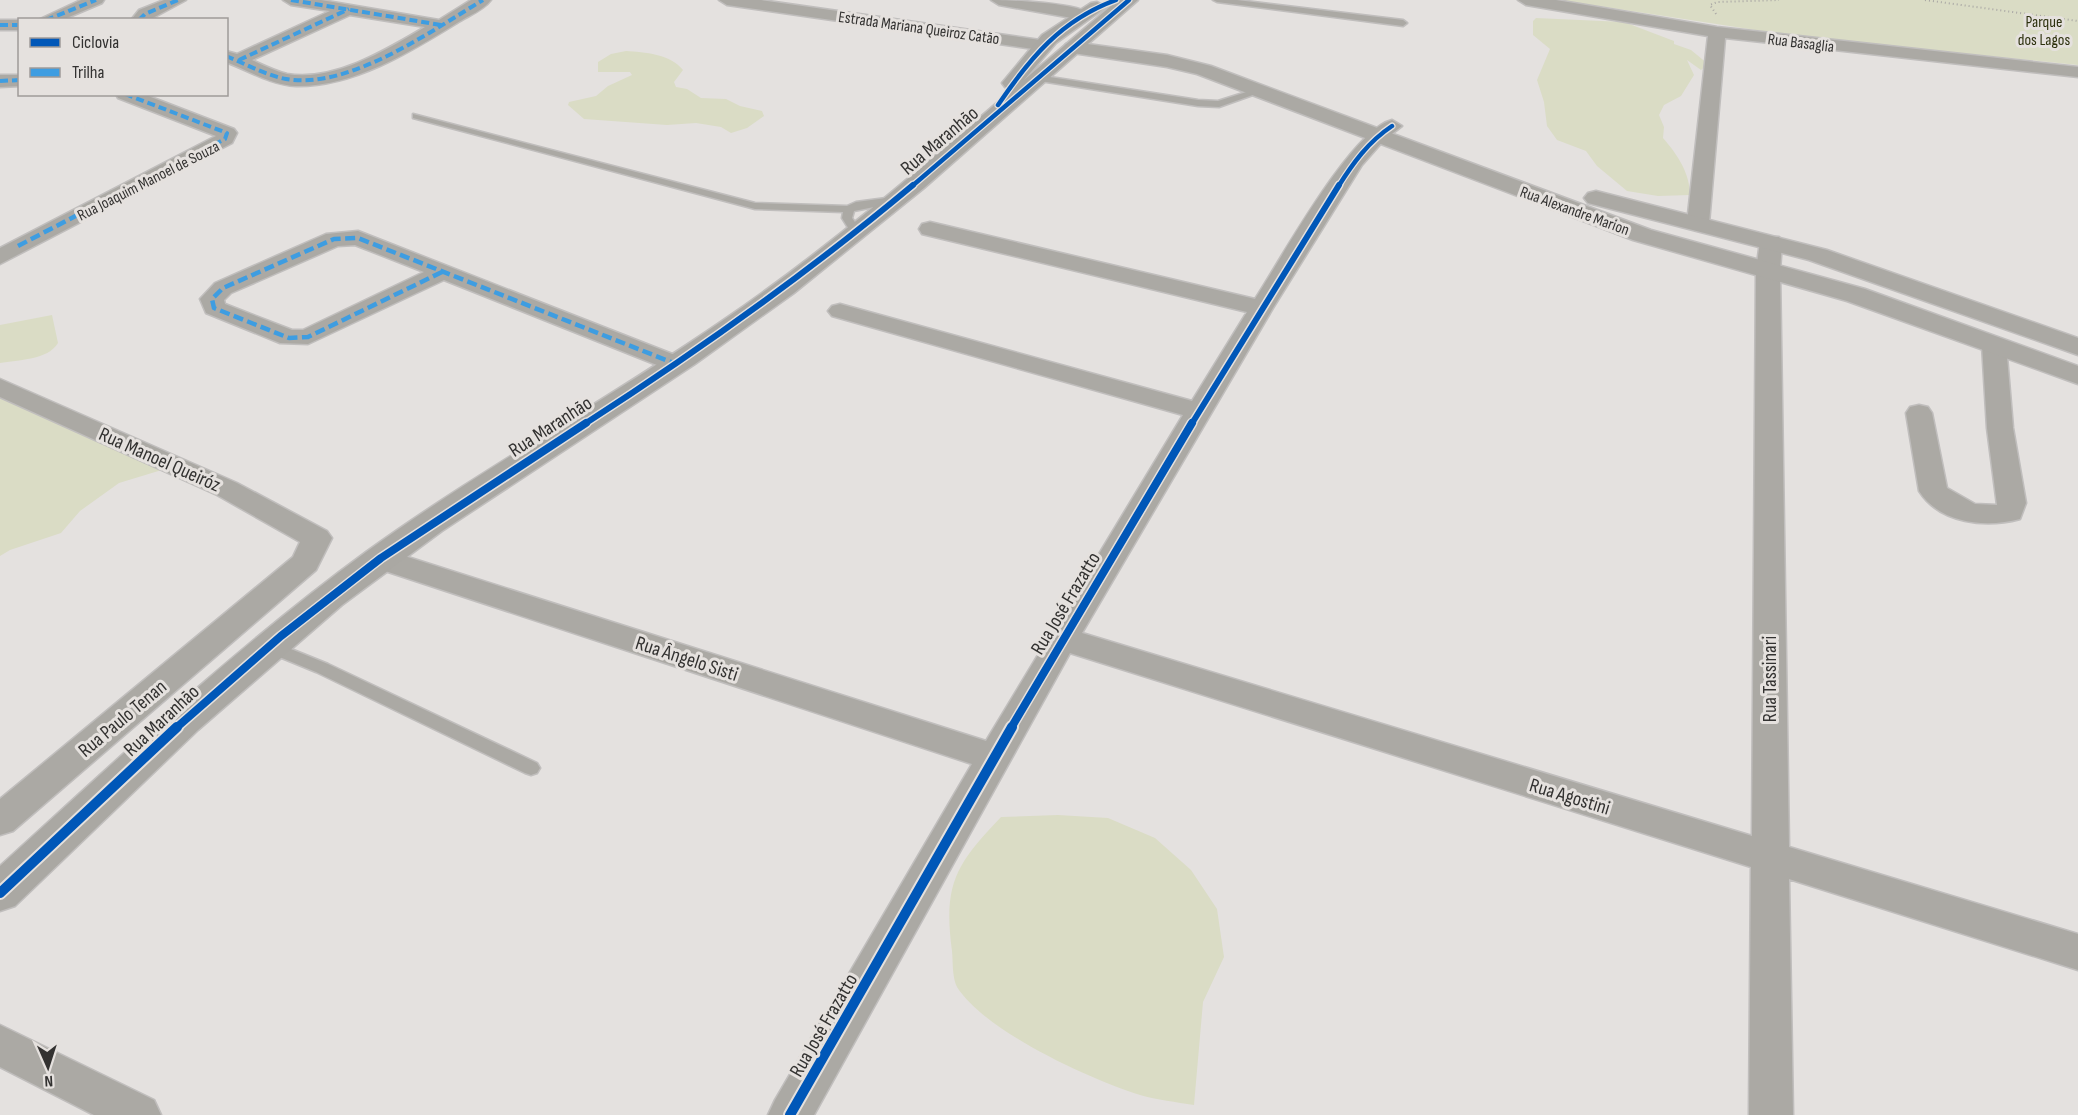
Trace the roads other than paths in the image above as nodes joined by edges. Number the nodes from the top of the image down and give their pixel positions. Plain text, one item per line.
1 (96, 0) edge
2 (178, 0) edge
3 (291, 0) edge
4 (483, 0) edge
5 (727, 0) edge
6 (999, 0) edge
7 (1116, 0) edge
8 (1129, 0) edge
9 (1217, 0) edge
10 (1527, 0) edge
11 (349, 9) junction
12 (51, 18) edge
13 (141, 18) edge
14 (1403, 23) dead end
15 (0, 25) edge
16 (18, 25) edge
17 (441, 25) junction
18 (1717, 32) junction
19 (1075, 33) junction
20 (1040, 45) junction
21 (233, 58) edge
22 (2078, 72) edge
23 (1037, 78) junction
24 (18, 80) edge
25 (0, 81) edge
26 (1259, 91) junction
27 (130, 96) edge
28 (416, 116) dead end
29 (988, 120) junction
30 (1385, 131) junction
31 (852, 221) junction
32 (1698, 222) junction
33 (930, 229) dead end
34 (1695, 251) junction
35 (0, 257) edge
36 (1769, 257) junction
37 (442, 272) junction
38 (1261, 308) junction
39 (840, 311) dead end
40 (1994, 345) junction
41 (2078, 347) edge
42 (676, 364) junction
43 (2078, 376) edge
44 (0, 387) edge
45 (1199, 411) junction
46 (1919, 412) dead end
47 (317, 538) joint
48 (381, 559) junction
49 (1062, 639) junction
50 (271, 647) junction
51 (994, 757) junction
52 (531, 768) dead end
53 (0, 820) edge
54 (1770, 857) junction
55 (0, 893) edge
56 (2078, 952) edge
57 (0, 1045) edge
58 (139, 1115) edge
59 (790, 1115) edge
60 (1771, 1115) edge

1 - 12 street
2 - 13 street
3 - 11 street
4 - 17 street
5 - 20 street, Estrada Mariana Queiroz Catão
6 - 19 street
7 - 19 main road
8 - 19 main road, Rua Maranhão
9 - 14 lane
10 - 18 street, Rua Basaglia
11 - 17 street
11 - 21 street
15 - 16 street
17 - 21 street
18 - 22 street, Rua Basaglia
18 - 32 street
19 - 20 main road
19 - 23 main road, Rua Maranhão
19 - 26 street, Rua Alexandre Marion
19 - 30 street, Rua Alexandre Marion
20 - 29 main road
23 - 26 lane
23 - 29 main road, Rua Maranhão
24 - 25 street
26 - 30 street, Rua Alexandre Marion
27 - 35 street, Rua Joaquim Manoel de Souza
28 - 31 lane
29 - 31 main road, Rua Maranhão
30 - 32 street, Rua Alexandre Marion
30 - 34 street, Rua Alexandre Marion
30 - 38 street, Rua José Frazatto
31 - 42 main road, Rua Maranhão
32 - 34 street
32 - 36 street, Rua Alexandre Marion
33 - 38 street
34 - 36 street, Rua Alexandre Marion
36 - 40 street, Rua Alexandre Marion
36 - 41 street, Rua Alexandre Marion
36 - 54 street, Rua Tassinari
37 - 37 street
37 - 42 street
38 - 45 street, Rua José Frazatto
39 - 45 street
40 - 43 street, Rua Alexandre Marion
40 - 46 street
42 - 48 main road, Rua Maranhão
44 - 47 street, Rua Manoel Queiróz
45 - 49 street, Rua José Frazatto
47 - 53 street, Rua Paulo Tenan
48 - 50 main road, Rua Maranhão
48 - 51 street, Rua Ângelo Sisti
49 - 51 street, Rua José Frazatto
49 - 54 street, Rua Agostini
50 - 52 lane
50 - 55 main road, Rua Maranhão
51 - 59 street, Rua José Frazatto
54 - 56 street, Rua Agostini
54 - 60 street, Rua Tassinari
57 - 58 street

